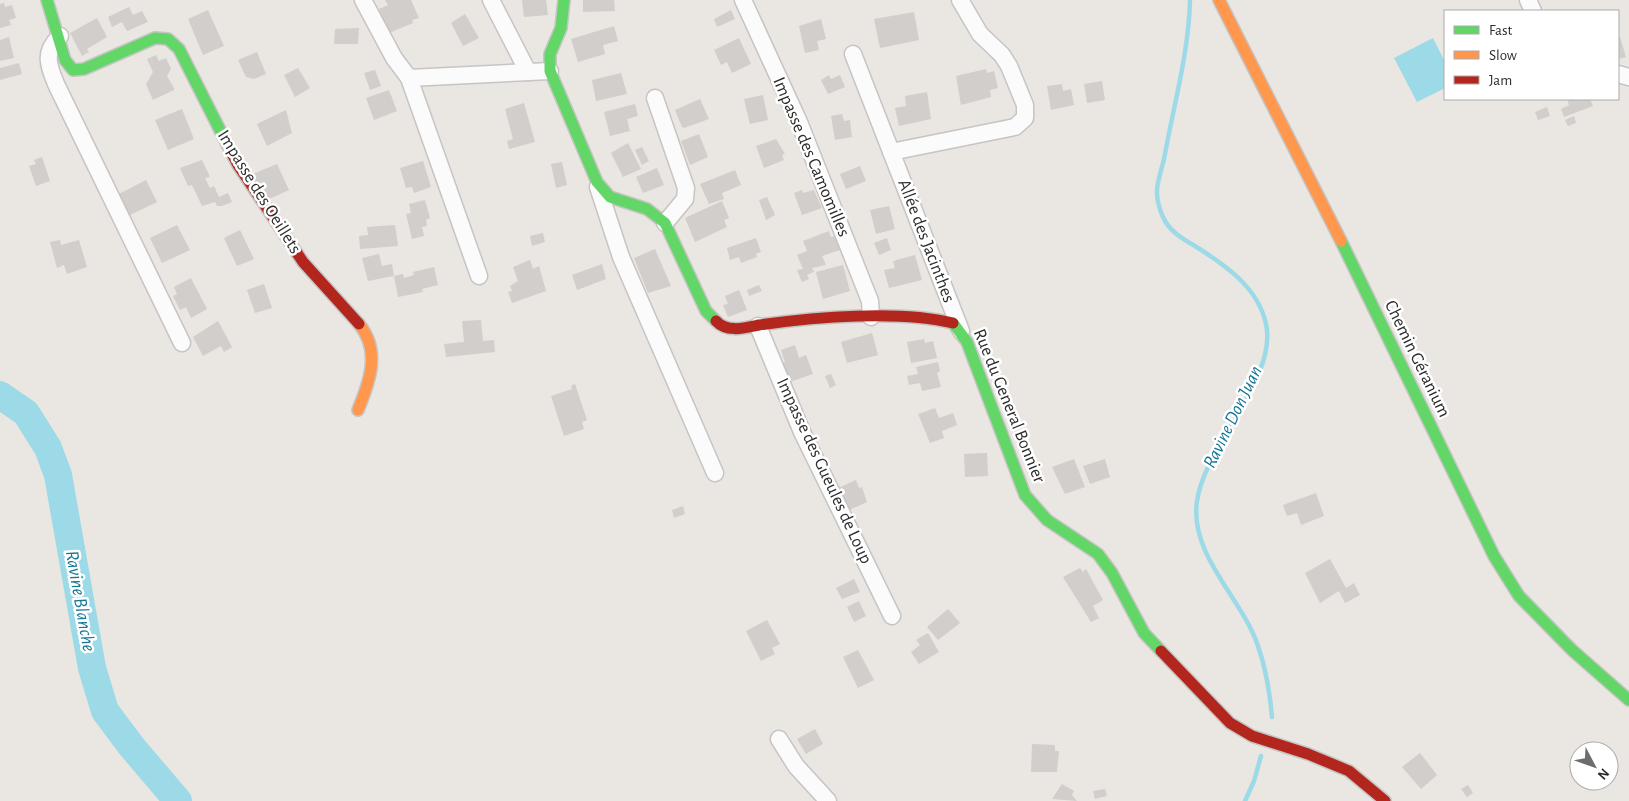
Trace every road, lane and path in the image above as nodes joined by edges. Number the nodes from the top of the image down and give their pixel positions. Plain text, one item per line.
1 (48, 0) edge
2 (363, 0) edge
3 (491, 0) edge
4 (564, 0) edge
5 (743, 0) edge
6 (960, 0) edge
7 (1219, 0) edge
8 (60, 36) junction
9 (853, 54) dead end
10 (550, 71) junction
11 (528, 72) junction
12 (409, 78) junction
13 (656, 98) dead end
14 (891, 152) junction
15 (597, 182) junction
16 (665, 223) junction
17 (479, 276) dead end
18 (871, 317) junction
19 (758, 326) junction
20 (961, 331) junction
21 (182, 343) dead end
22 (358, 410) dead end
23 (715, 473) dead end
24 (892, 616) dead end
25 (1629, 700) edge
26 (779, 739) dead end
27 (828, 801) edge
28 (1385, 801) edge

1 - 8 street, Impasse des Oeillets
2 - 12 street
3 - 11 street
4 - 10 street
5 - 18 street, Impasse des Camomilles
6 - 14 street
7 - 25 street, Chemin Géranium
8 - 21 street
8 - 22 street, Impasse des Oeillets
9 - 14 street, Allée des Jacinthes
10 - 11 street
10 - 15 street
11 - 12 street
12 - 17 street
13 - 16 street
14 - 20 street, Allée des Jacinthes
15 - 16 street
15 - 23 street
16 - 19 street, Rue du General Bonnier
18 - 19 street, Rue du General Bonnier
18 - 20 street, Rue du General Bonnier
19 - 24 street, Impasse des Gueules de Loup
20 - 28 street, Rue du General Bonnier
26 - 27 street

